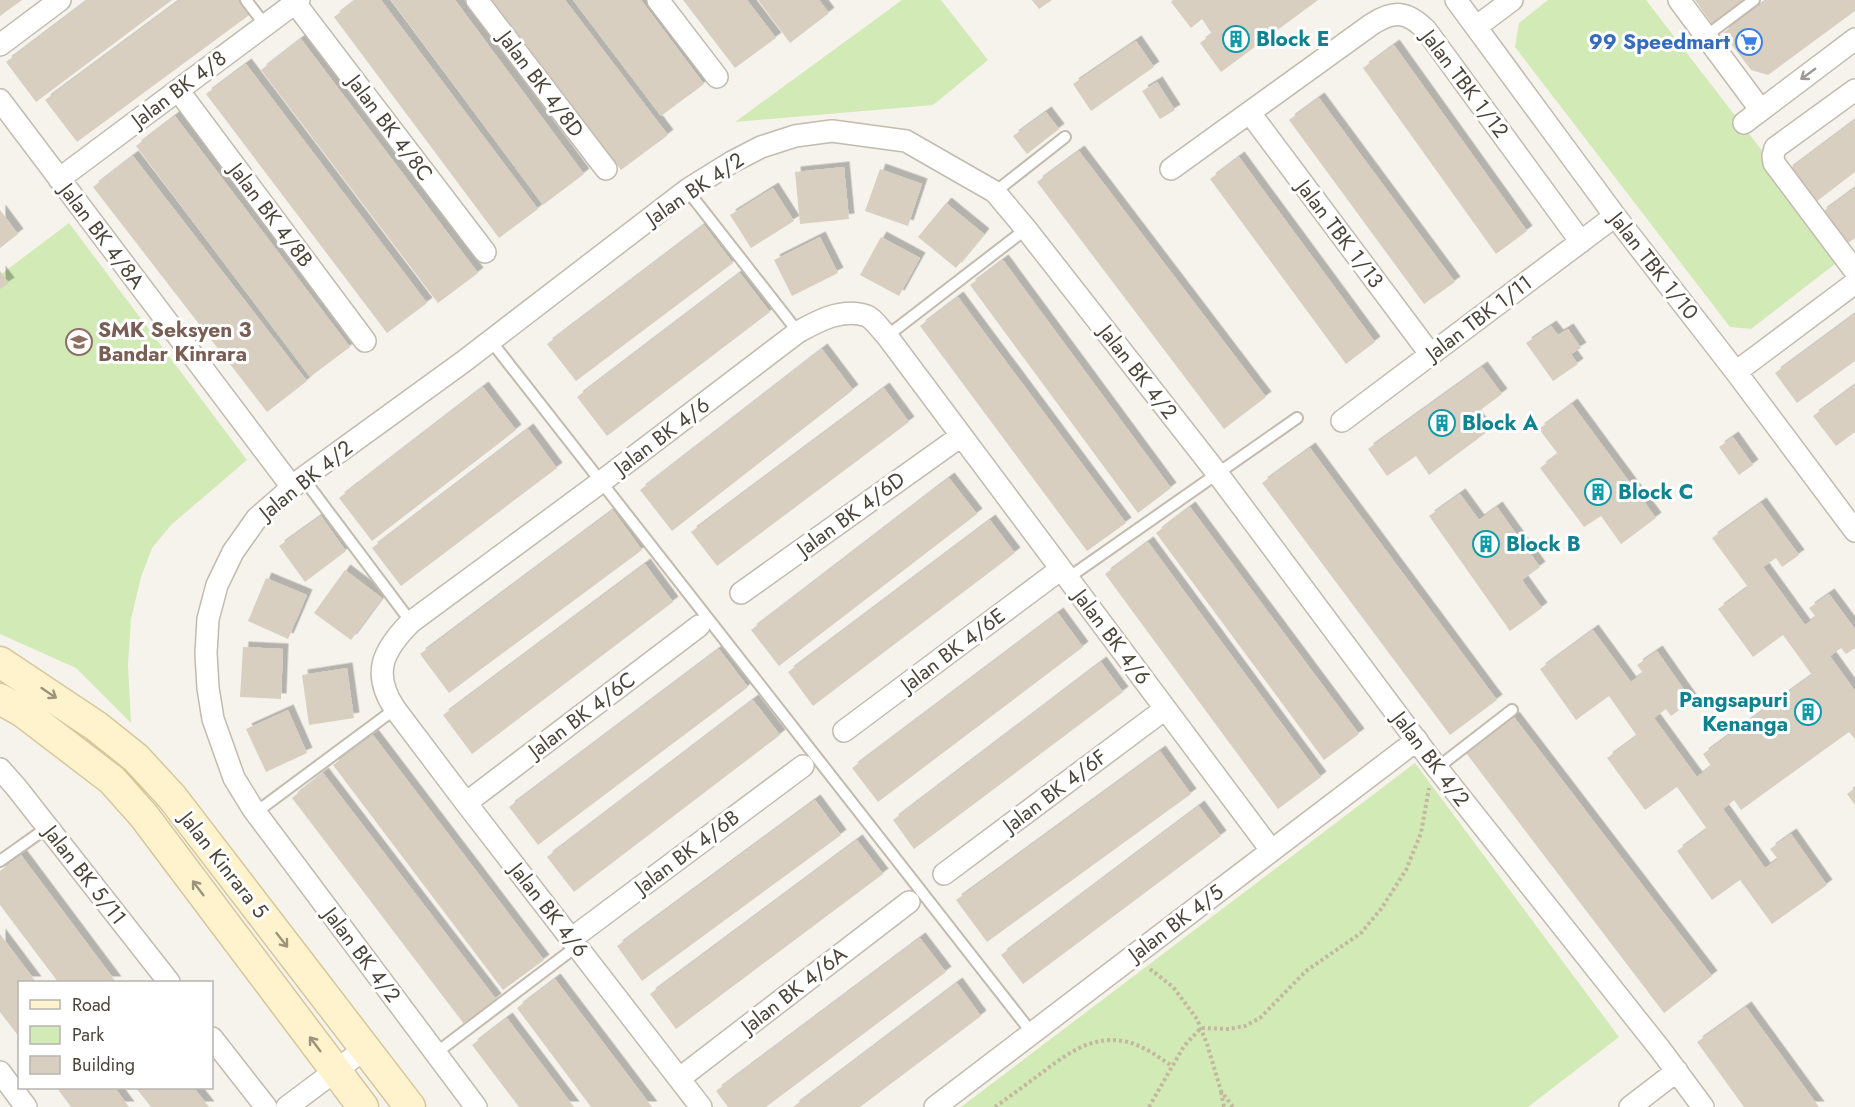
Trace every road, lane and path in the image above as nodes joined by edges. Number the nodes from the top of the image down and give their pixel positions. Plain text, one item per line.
1 (60, 0) edge
2 (246, 0) edge
3 (477, 0) edge
4 (658, 0) edge
5 (1456, 0) edge
6 (1512, 0) edge
7 (1679, 0) edge
8 (1754, 0) edge
9 (297, 2) edge
10 (265, 25) junction
11 (1476, 27) junction
12 (1706, 36) junction
13 (1855, 39) edge
14 (0, 45) edge
15 (717, 77) dead end
16 (178, 90) junction
17 (1855, 90) edge
18 (0, 100) edge
19 (1760, 109) junction
20 (1250, 113) junction
21 (1744, 123) dead end
22 (1065, 138) dead end
23 (606, 169) dead end
24 (1171, 169) dead end
25 (59, 179) junction
26 (687, 190) junction
27 (994, 192) junction
28 (1615, 216) junction
29 (1026, 229) junction
30 (1581, 242) junction
31 (485, 252) dead end
32 (1855, 271) edge
33 (1855, 283) edge
34 (798, 332) junction
35 (887, 336) junction
36 (365, 341) dead end
37 (491, 341) junction
38 (1431, 355) junction
39 (1736, 372) junction
40 (1297, 418) dead end
41 (1342, 421) dead end
42 (961, 435) junction
43 (1217, 473) junction
44 (602, 482) junction
45 (297, 483) junction
46 (1855, 531) edge
47 (1065, 574) junction
48 (741, 593) dead end
49 (411, 622) junction
50 (699, 626) dead end
51 (0, 662) edge
52 (0, 699) edge
53 (395, 709) junction
54 (1165, 709) junction
55 (1512, 710) dead end
56 (844, 731) dead end
57 (1417, 740) junction
58 (803, 766) dead end
59 (1437, 768) junction
60 (0, 770) edge
61 (466, 803) junction
62 (255, 813) junction
63 (48, 827) junction
64 (1271, 850) junction
65 (0, 861) edge
66 (944, 874) dead end
67 (909, 902) dead end
68 (574, 943) junction
69 (1147, 966) dead end
70 (168, 981) edge
71 (1201, 1028) junction
72 (1032, 1033) junction
73 (213, 1039) edge
74 (366, 1048) junction
75 (436, 1053) junction
76 (1172, 1066) junction
77 (335, 1071) junction
78 (1677, 1071) junction
79 (0, 1072) edge
80 (680, 1078) junction
81 (1221, 1091) junction
82 (26, 1107) edge
83 (266, 1107) edge
84 (286, 1107) edge
85 (363, 1107) edge
86 (410, 1107) edge
87 (476, 1107) edge
88 (701, 1107) edge
89 (935, 1107) edge
90 (995, 1107) edge
91 (1149, 1107) edge
92 (1224, 1107) edge
93 (1233, 1107) edge
94 (1630, 1107) edge
95 (1703, 1107) edge

1 - 14 street
2 - 10 lane
3 - 23 street, Jalan BK 4/8D
4 - 15 street
5 - 11 street, Jalan TBK 1/10
6 - 11 street
7 - 12 street
8 - 12 lane
9 - 10 street, Jalan BK 4/8
9 - 31 street, Jalan BK 4/8C
10 - 16 street, Jalan BK 4/8
11 - 28 street, Jalan TBK 1/10
12 - 19 street
13 -> 19 street
16 - 25 street, Jalan BK 4/8
16 - 36 street, Jalan BK 4/8B
17 - 32 street
18 - 25 street, Jalan BK 4/8A
19 - 21 street
20 - 24 street, Jalan TBK 1/12
20 - 30 street, Jalan TBK 1/12
20 - 38 street, Jalan TBK 1/13
22 - 27 lane
25 - 45 street, Jalan BK 4/8A
26 - 27 street, Jalan BK 4/2
26 - 34 lane
26 - 37 street, Jalan BK 4/2
27 - 29 street, Jalan BK 4/2
28 - 30 street, Jalan TBK 1/11
28 - 39 street, Jalan TBK 1/10
29 - 35 lane
29 - 43 street, Jalan BK 4/2
30 - 38 street, Jalan TBK 1/11
33 - 39 street
34 - 35 street, Jalan BK 4/6
34 - 44 street, Jalan BK 4/6
35 - 42 street, Jalan BK 4/6
37 - 44 lane
37 - 45 street, Jalan BK 4/2
38 - 41 street, Jalan TBK 1/11
39 - 46 street, Jalan TBK 1/10
40 - 43 lane
42 - 47 street, Jalan BK 4/6
42 - 48 street, Jalan BK 4/6D
43 - 47 lane
43 - 57 street, Jalan BK 4/2
44 - 49 street, Jalan BK 4/6
44 - 72 lane
45 - 49 lane
45 - 62 street, Jalan BK 4/2
47 - 54 street, Jalan BK 4/6
47 - 56 street, Jalan BK 4/6E
49 - 53 street, Jalan BK 4/6
50 - 61 street, Jalan BK 4/6C
51 -> 74 main road, Jalan Kinrara 5
77 -> 52 main road, Jalan Kinrara 5
53 - 61 street, Jalan BK 4/6
53 - 62 lane
54 - 64 street, Jalan BK 4/6
54 - 66 street, Jalan BK 4/6F
55 - 59 lane
57 - 59 street, Jalan BK 4/2
57 - 64 street, Jalan BK 4/5
58 - 68 street, Jalan BK 4/6B
59 - 71 path
59 - 78 street, Jalan BK 4/2
60 - 63 street, Jalan BK 5/11
61 - 68 street, Jalan BK 4/6
62 - 75 street, Jalan BK 4/2
63 - 65 lane
63 - 70 street, Jalan BK 5/11
64 - 72 street, Jalan BK 4/5
67 - 80 street, Jalan BK 4/6A
68 - 75 lane
68 - 80 street, Jalan BK 4/6
69 - 71 path
71 - 76 path
71 - 81 path
72 - 89 street, Jalan BK 4/5
73 - 83 street
74 - 77 street
74 - 86 main road, Jalan Kinrara 5
75 - 87 street, Jalan BK 4/2
76 - 90 path
76 - 91 path
77 - 84 street
77 - 85 main road, Jalan Kinrara 5
78 - 94 street
78 - 95 street, Jalan BK 4/2
79 - 82 street
80 - 88 street, Jalan BK 4/6
81 - 92 path
81 - 93 path

